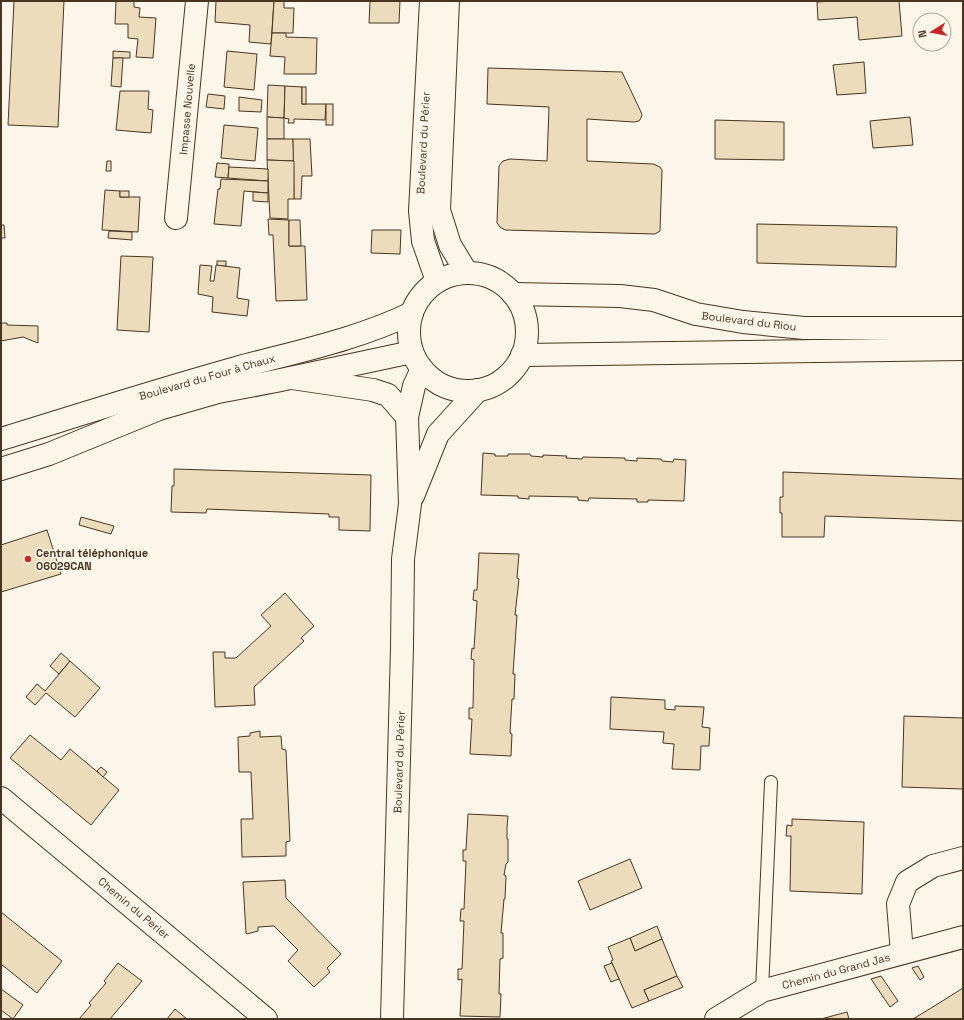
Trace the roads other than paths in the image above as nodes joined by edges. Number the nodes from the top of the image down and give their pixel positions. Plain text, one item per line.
1 (197, 1) edge
2 (431, 1) edge
3 (448, 1) edge
4 (176, 218) dead end
5 (467, 273) junction
6 (437, 281) junction
7 (513, 294) junction
8 (412, 313) junction
9 (963, 328) edge
10 (963, 349) edge
11 (522, 355) junction
12 (417, 361) junction
13 (290, 378) junction
14 (478, 390) junction
15 (407, 417) junction
16 (1, 439) edge
17 (1, 469) edge
18 (410, 504) junction
19 (771, 782) dead end
20 (1, 798) edge
21 (963, 858) edge
22 (963, 937) edge
23 (902, 953) junction
24 (762, 991) junction
25 (266, 1019) edge
26 (392, 1019) edge
27 (716, 1019) edge

1 - 4 street, Impasse Nouvelle
2 - 6 street, Boulevard du Périer
3 - 5 street, Boulevard du Périer
5 - 6 street
5 - 7 street
6 - 8 street
7 - 9 street, Boulevard du Riou
7 - 11 street
8 - 12 street
8 - 16 street, Boulevard du Four à Chaux
10 - 11 street
11 - 14 street
12 - 13 street, Boulevard du Four à Chaux
12 - 14 street
12 - 15 street
13 - 15 street
13 - 17 street, Boulevard du Four à Chaux
14 - 18 street
15 - 18 street
18 - 26 street, Boulevard du Périer
19 - 24 lane
20 - 25 street, Chemin du Perier
21 - 23 street
22 - 23 street, Chemin du Grand Jas
23 - 24 street, Chemin du Grand Jas
24 - 27 street, Chemin du Grand Jas

